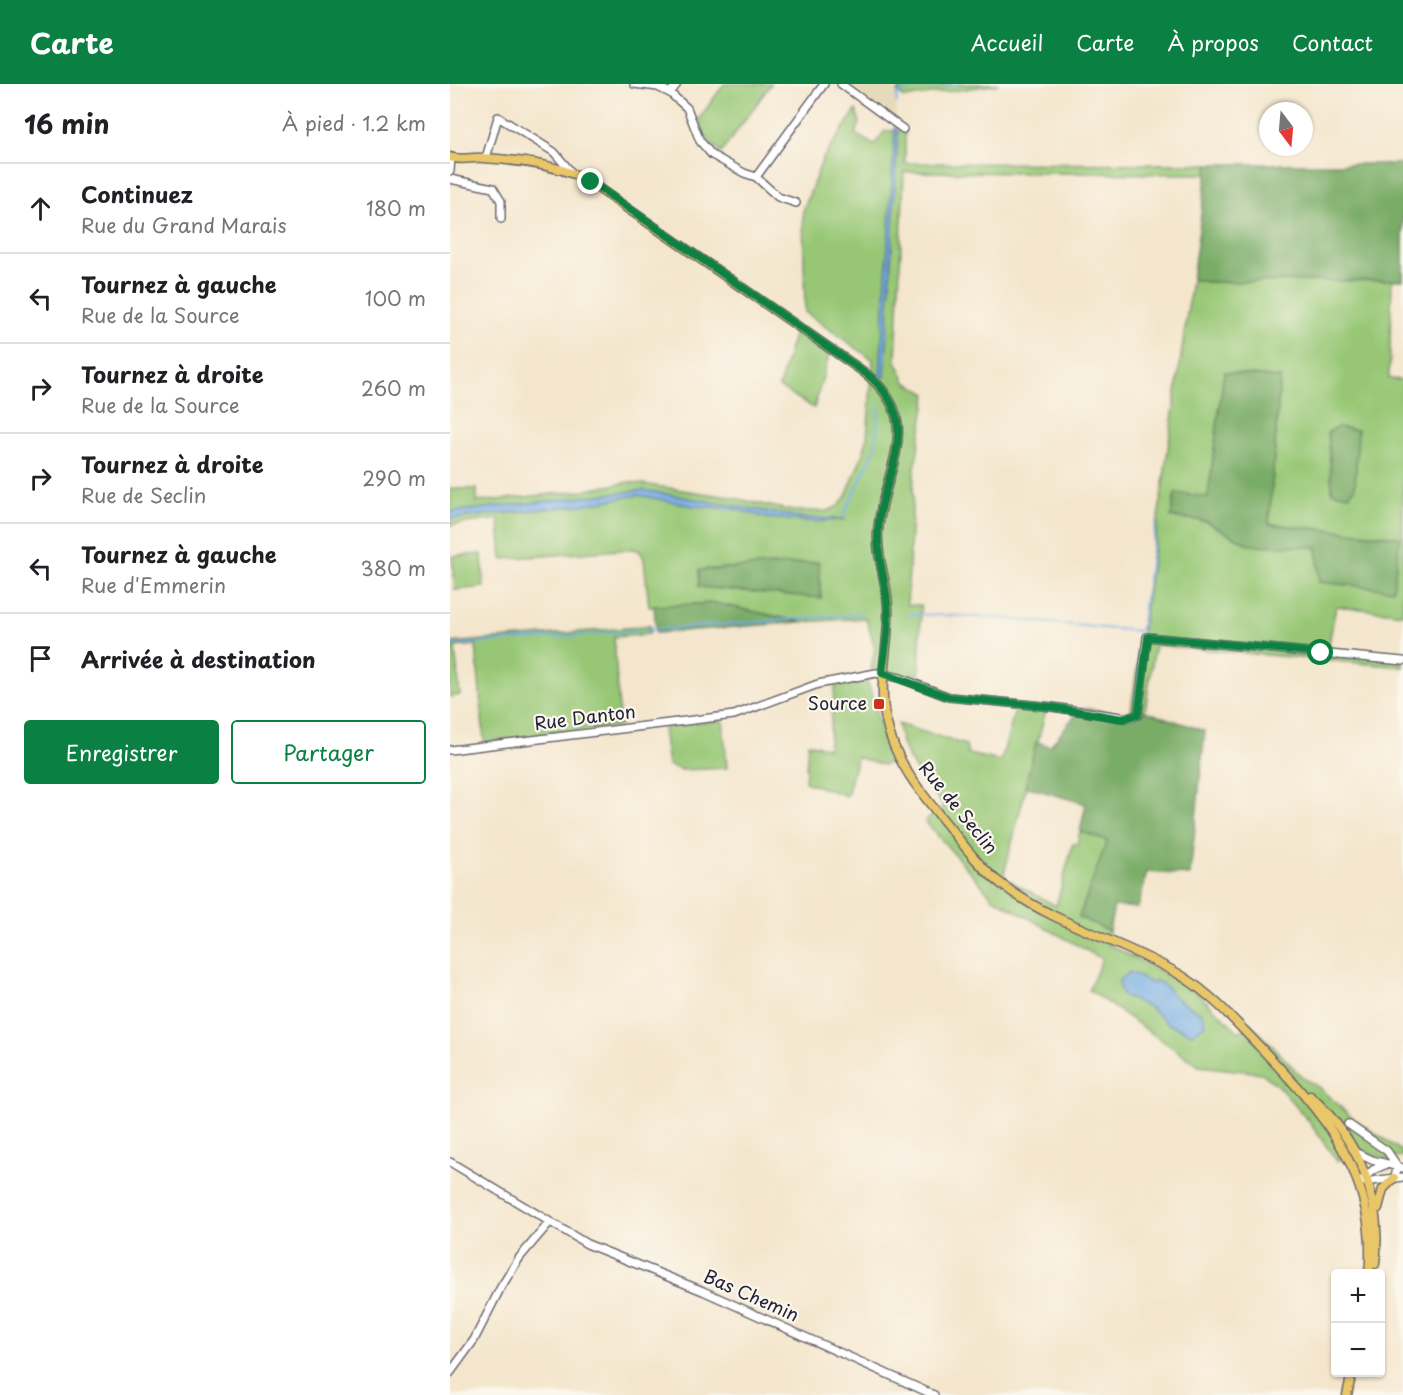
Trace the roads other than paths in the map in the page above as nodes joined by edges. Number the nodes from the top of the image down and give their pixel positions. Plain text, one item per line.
1 (634, 84) edge
2 (676, 84) edge
3 (824, 84) edge
4 (841, 84) edge
5 (658, 86) edge
6 (670, 93) junction
7 (902, 128) dead end
8 (451, 158) edge
9 (486, 158) junction
10 (450, 171) edge
11 (571, 172) junction
12 (756, 177) junction
13 (450, 179) edge
14 (796, 203) dead end
15 (501, 219) dead end
16 (1403, 661) edge
17 (882, 673) junction
18 (450, 750) edge
19 (1289, 1078) junction
20 (1348, 1124) dead end
21 (1355, 1152) junction
22 (450, 1162) edge
23 (1387, 1164) junction
24 (1401, 1167) edge
25 (1399, 1178) edge
26 (1365, 1180) junction
27 (1377, 1224) junction
28 (552, 1225) junction
29 (1369, 1269) edge
30 (1374, 1269) edge
31 (450, 1373) edge
32 (1351, 1377) edge
33 (934, 1395) edge
34 (1347, 1395) edge

1 - 5 street
2 - 6 street
3 - 12 street
4 - 7 street
5 - 6 street
6 - 12 street
8 - 9 main road
8 - 10 street
9 - 11 main road
9 - 11 street
11 - 17 main road, Rue de Seclin
12 - 14 street
13 - 15 street
16 - 17 street
17 - 18 street, Rue Danton
17 - 19 main road, Rue de Seclin
19 - 21 main road
19 - 26 main road
20 - 24 street
21 - 23 street
21 - 26 main road
22 - 28 street, Bas Chemin
23 - 24 street
23 - 26 street
24 - 25 street
25 - 26 street
25 - 27 main road
26 - 27 main road
26 - 29 main road
27 - 30 main road
28 - 31 street
28 - 33 street, Bas Chemin
32 - 34 main road

